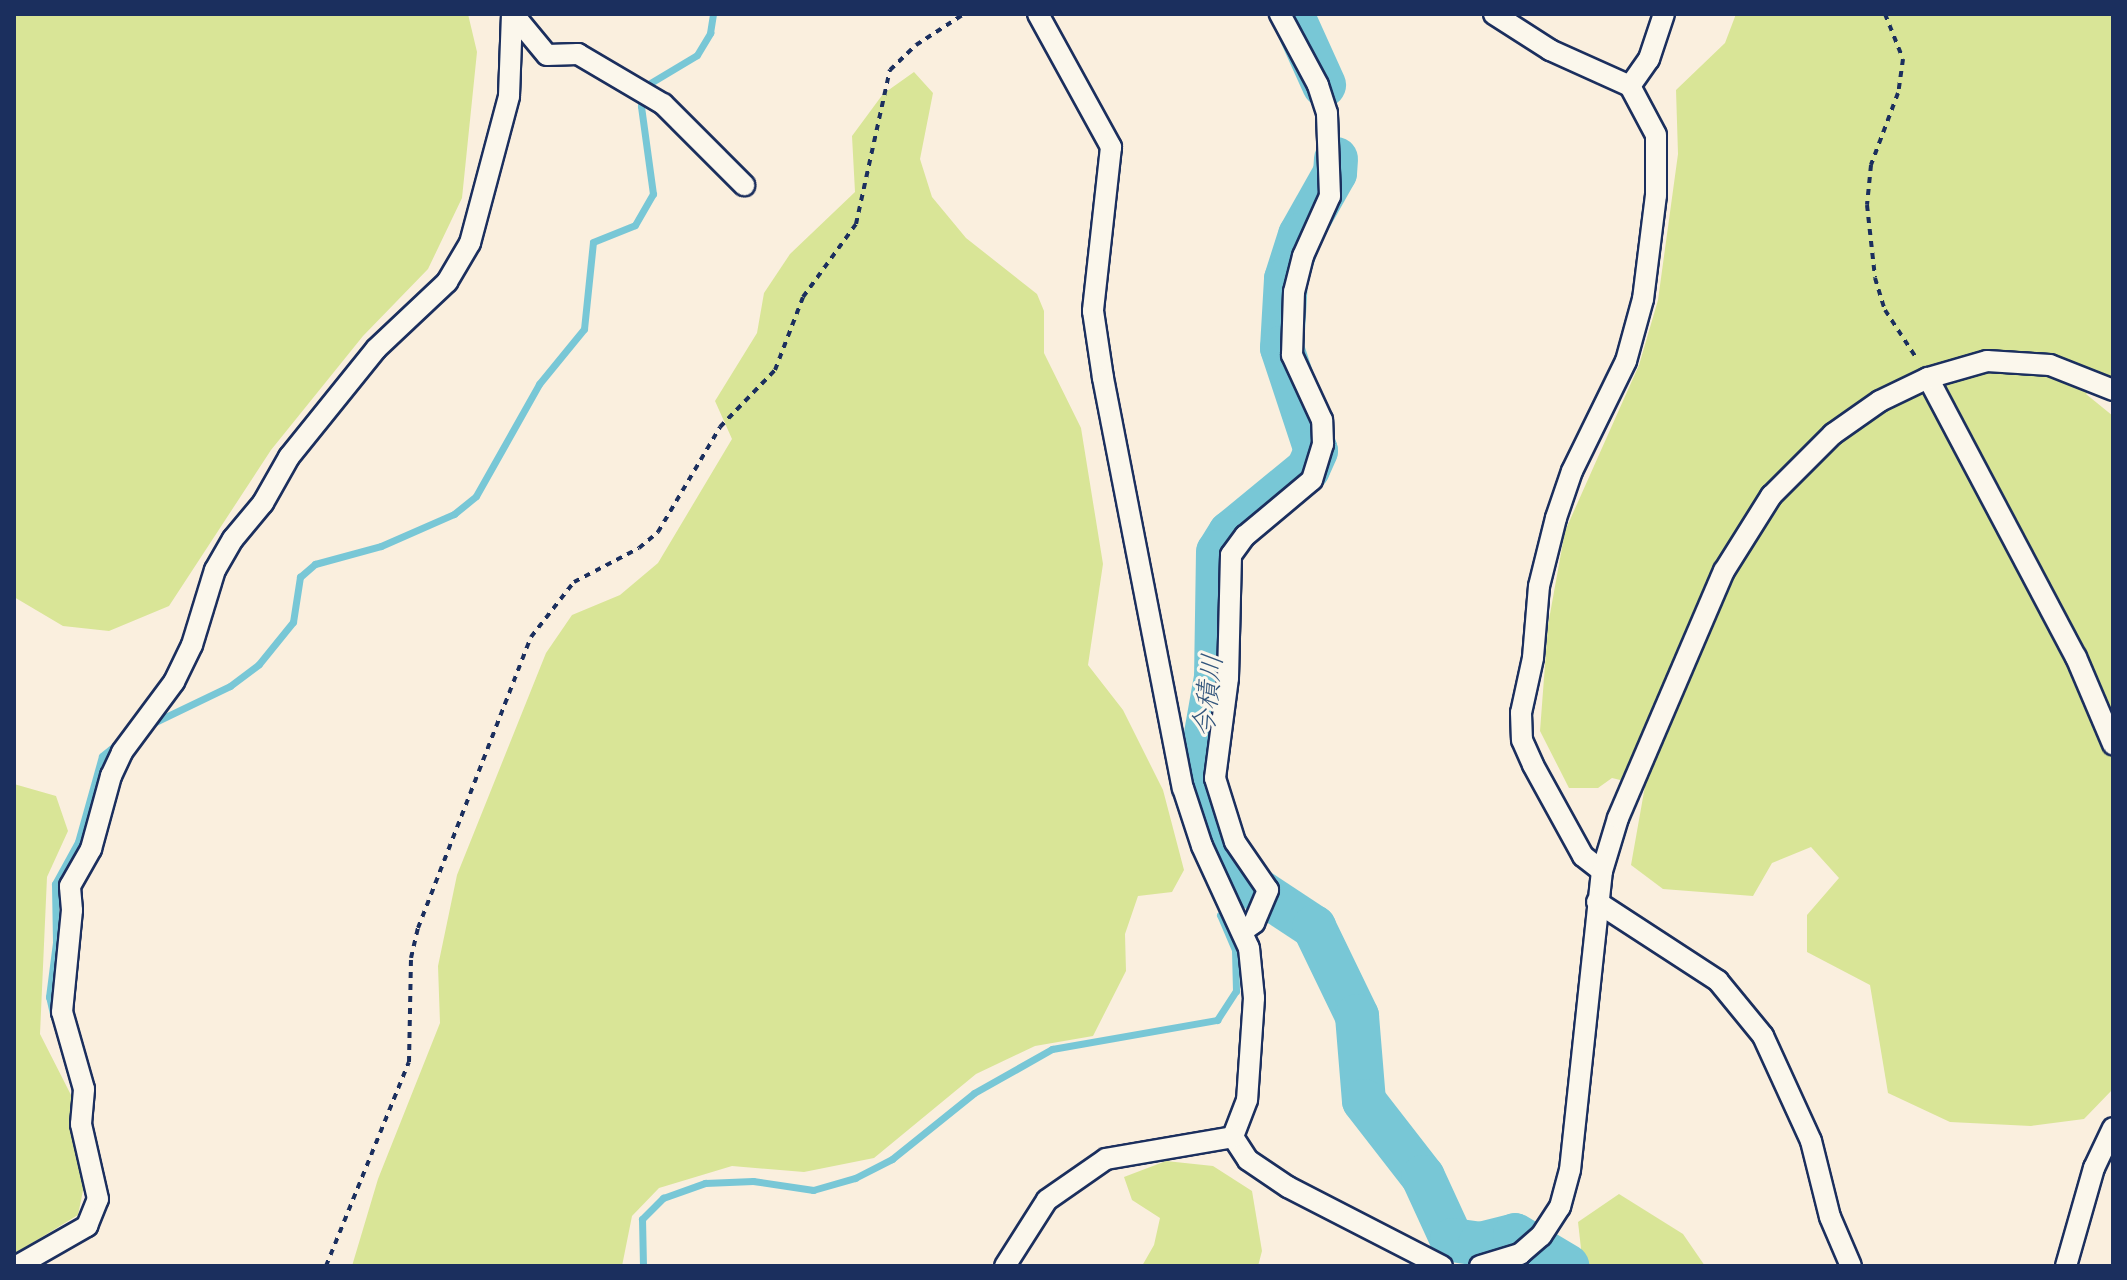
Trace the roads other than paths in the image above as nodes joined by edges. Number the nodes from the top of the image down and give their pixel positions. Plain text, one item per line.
1 (512, 14) edge
2 (1038, 14) edge
3 (1280, 14) edge
4 (1494, 14) edge
5 (1664, 14) edge
6 (1630, 86) junction
7 (744, 185) dead end
8 (1928, 378) junction
9 (2113, 390) edge
10 (2113, 744) edge
11 (1602, 871) junction
12 (1597, 902) junction
13 (1243, 931) junction
14 (2113, 1128) edge
15 (1233, 1137) junction
16 (1525, 1260) edge
17 (17, 1266) edge
18 (1005, 1266) edge
19 (1442, 1266) edge
20 (1480, 1266) edge
21 (1851, 1266) edge
22 (2066, 1266) edge

1 - 7 street
1 - 17 street
2 - 13 street
3 - 13 street
4 - 6 street
5 - 6 street
6 - 11 street
8 - 9 street
8 - 10 street
8 - 11 street
11 - 12 street
12 - 16 street
12 - 21 street
13 - 15 street
14 - 22 street
15 - 18 street
15 - 19 street
16 - 20 street

